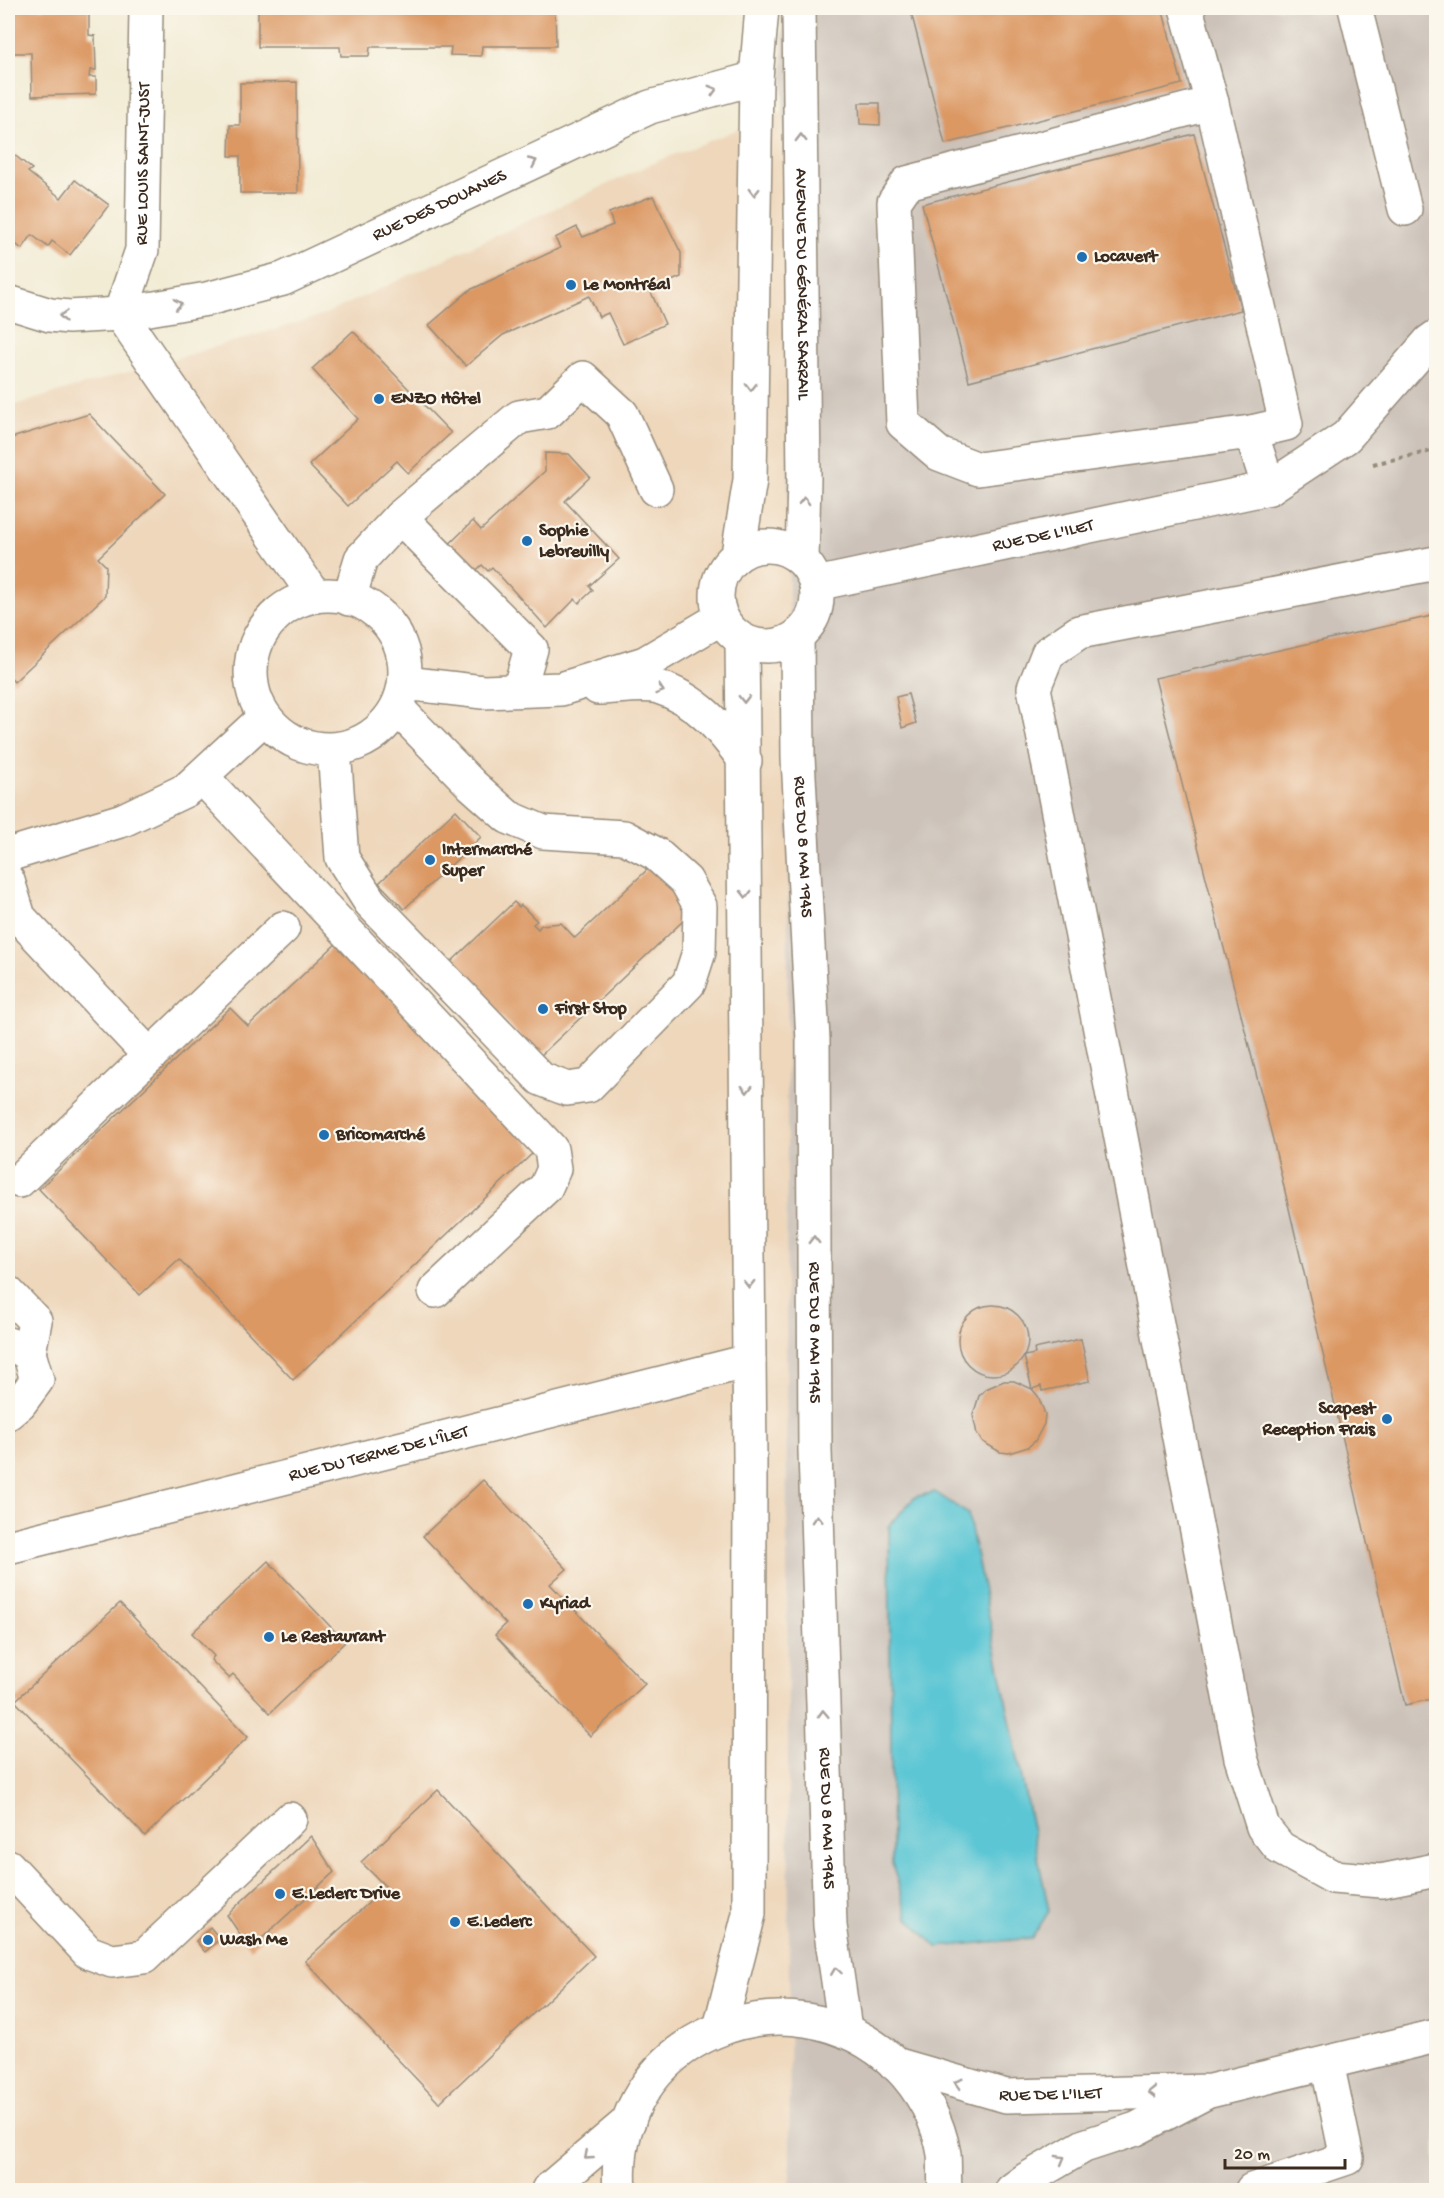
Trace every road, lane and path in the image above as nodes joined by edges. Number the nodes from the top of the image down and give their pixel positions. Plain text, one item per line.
1 (146, 8) edge
2 (762, 8) edge
3 (800, 8) edge
4 (1186, 8) edge
5 (1355, 8) edge
6 (756, 78) junction
7 (1212, 103) junction
8 (1405, 209) dead end
9 (8, 302) edge
10 (120, 314) junction
11 (1437, 337) edge
12 (1251, 432) junction
13 (1269, 488) junction
14 (656, 489) dead end
15 (400, 517) junction
16 (738, 554) junction
17 (1437, 563) edge
18 (809, 572) junction
19 (315, 596) junction
20 (349, 598) junction
21 (732, 629) junction
22 (797, 637) junction
23 (561, 689) junction
24 (519, 690) junction
25 (401, 695) junction
26 (265, 717) junction
27 (334, 750) junction
28 (745, 761) junction
29 (202, 777) junction
30 (8, 855) edge
31 (8, 881) edge
32 (283, 928) dead end
33 (150, 1056) junction
34 (19, 1181) dead end
35 (435, 1291) dead end
36 (8, 1293) edge
37 (18, 1349) edge
38 (749, 1361) junction
39 (8, 1413) edge
40 (8, 1548) edge
41 (290, 1819) dead end
42 (8, 1866) edge
43 (1437, 1870) edge
44 (720, 2028) junction
45 (844, 2029) junction
46 (1437, 2036) edge
47 (1327, 2063) junction
48 (895, 2064) junction
49 (1210, 2091) junction
50 (629, 2121) junction
51 (548, 2190) edge
52 (620, 2190) edge
53 (945, 2190) edge
54 (1012, 2190) edge
55 (1252, 2190) edge

1 - 10 street, RUE LOUIS SAINT-JUST
2 - 6 street
18 -> 3 street, AVENUE DU GÉNÉRAL SARRAIL
4 - 7 street
5 - 8 street
10 -> 6 street, RUE DES DOUANES
6 -> 16 street
7 - 12 street
7 - 12 street
10 -> 9 street, RUE DES DOUANES
10 - 19 street
11 - 13 street
12 - 13 street
13 - 18 street, RUE DE L'ILET
14 - 15 street
15 - 20 street
15 - 24 street
16 - 18 street
16 - 21 street
17 - 43 street
18 - 22 street
19 - 20 street
19 - 26 street
20 - 25 street
21 - 22 street
21 - 23 street
21 -> 28 street
45 -> 22 street, RUE DU 8 MAI 1945
23 - 24 street
23 -> 28 street
24 - 25 street
25 - 27 street
25 - 27 street
26 - 27 street
26 - 29 street
28 -> 38 street
29 - 30 street
29 - 35 street
31 - 33 street
32 - 33 street
33 - 34 street
36 - 37 street
37 - 39 street
38 - 40 street, RUE DU TERME DE L'ÎLET
38 - 44 street
41 - 42 street
44 - 45 street
44 - 50 street
45 - 48 street
46 - 47 street, RUE DE L'ILET
47 - 49 street, RUE DE L'ILET
47 - 55 street
49 -> 48 street, RUE DE L'ILET
48 - 53 street
54 -> 49 street, RUE DE L'ILET
50 -> 51 street
50 - 52 street

